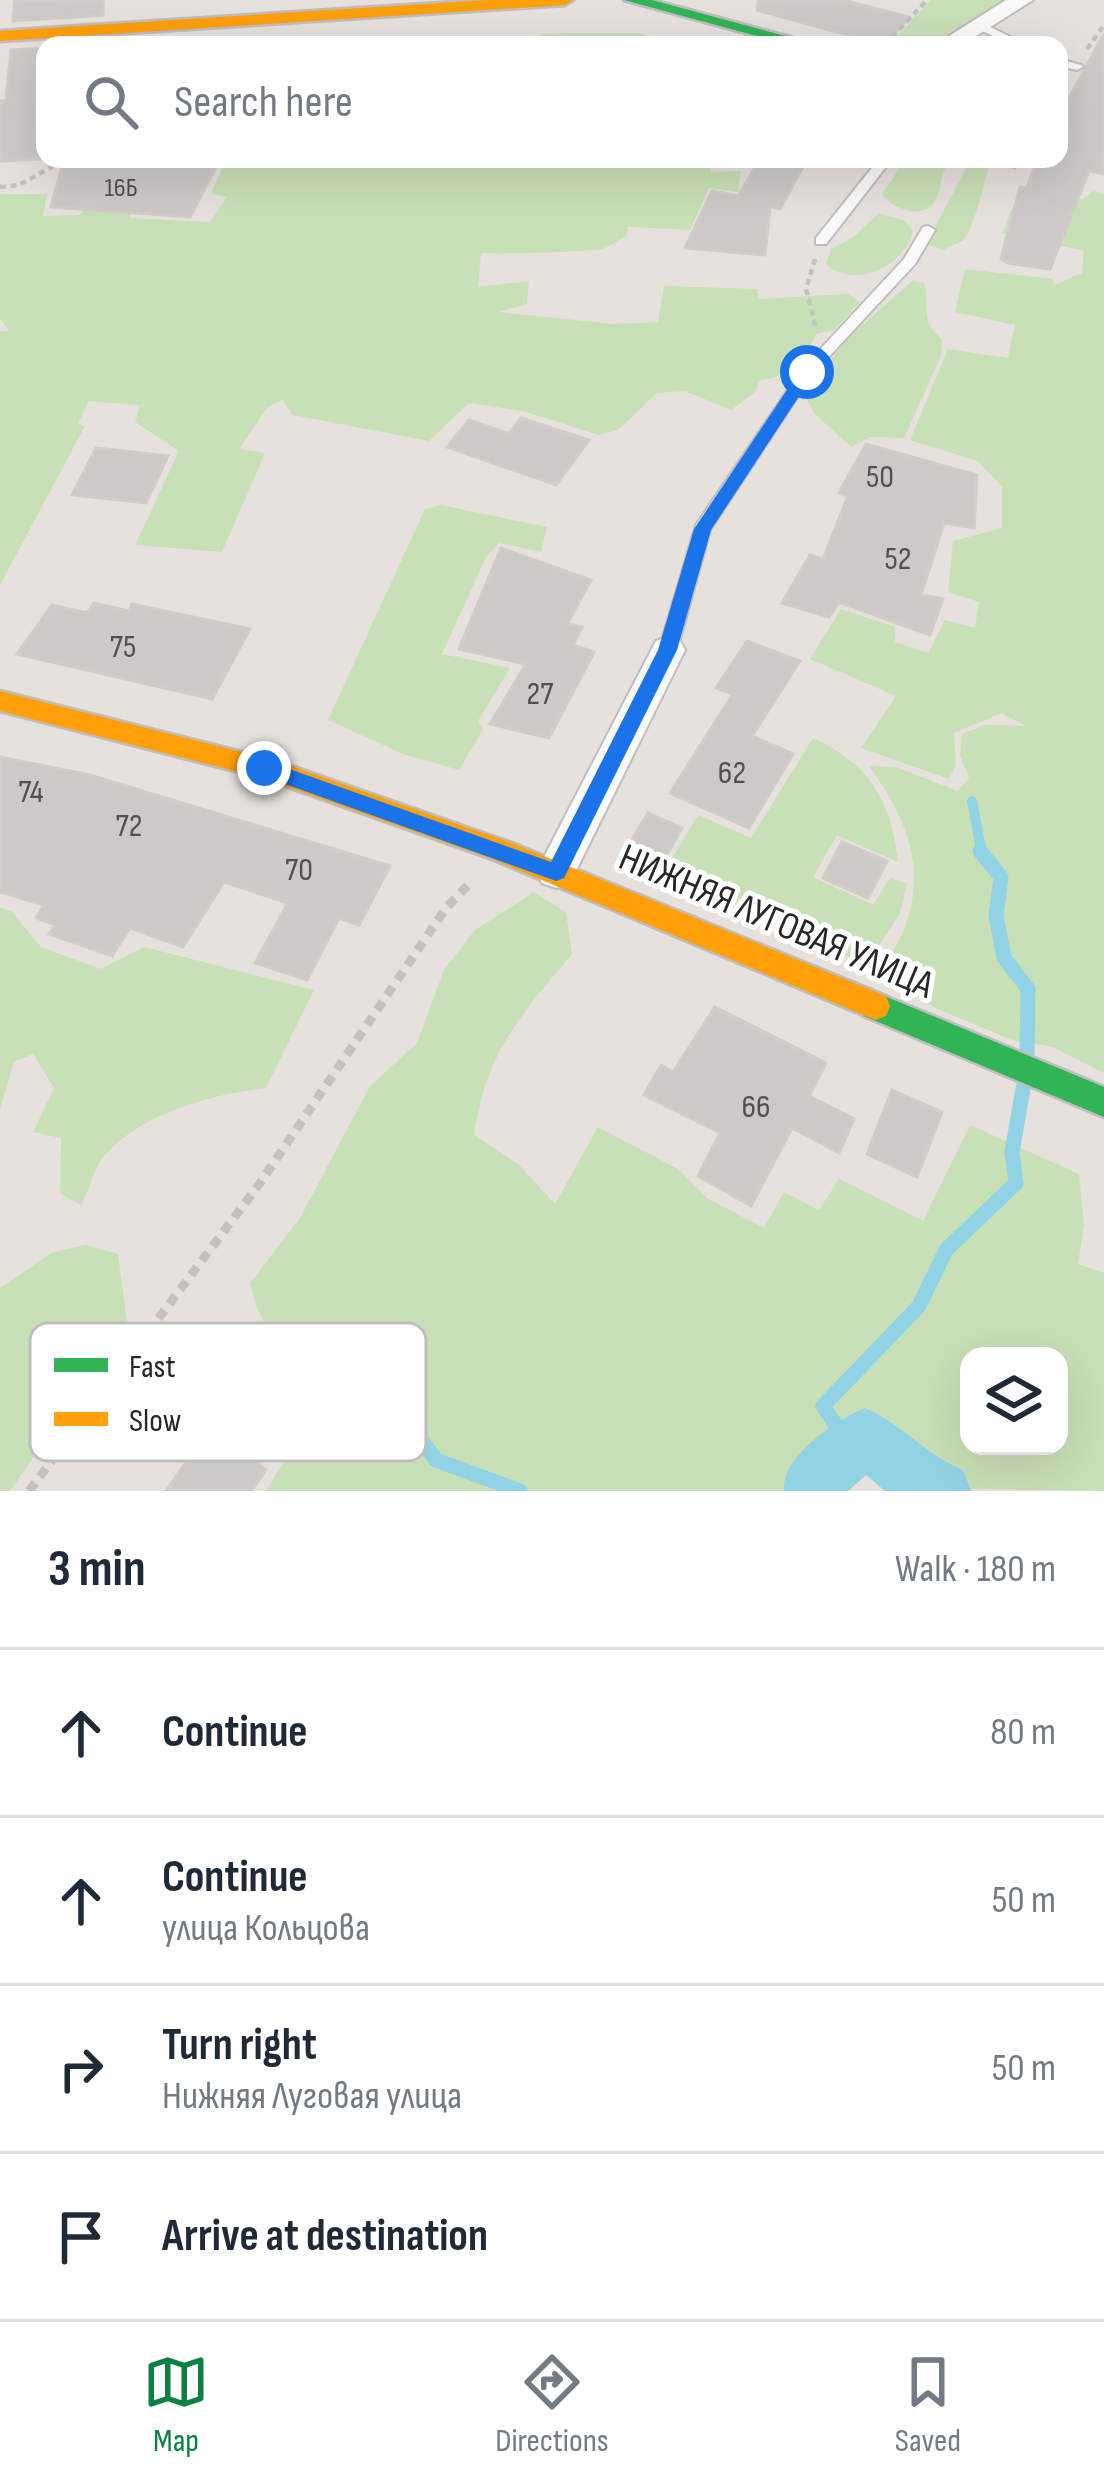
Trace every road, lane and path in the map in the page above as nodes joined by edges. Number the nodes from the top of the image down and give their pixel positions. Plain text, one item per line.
1 (565, 0) edge
2 (632, 0) edge
3 (927, 0) edge
4 (1022, 0) edge
5 (987, 35) edge
6 (0, 36) edge
7 (774, 36) edge
8 (893, 36) edge
9 (1068, 64) edge
10 (1077, 67) dead end
11 (50, 168) edge
12 (879, 168) edge
13 (0, 187) edge
14 (928, 230) dead end
15 (820, 241) joint
16 (807, 337) dead end
17 (668, 650) joint
18 (0, 701) edge
19 (502, 851) junction
20 (556, 872) junction
21 (1104, 1102) edge
22 (155, 1323) edge
23 (52, 1461) edge
24 (29, 1491) edge

1 - 6 street
2 - 7 street
3 - 8 path
4 - 5 street
9 - 10 lane
11 - 13 path
12 - 15 lane
14 - 17 lane
15 - 16 path
17 - 20 street
18 - 19 street, НИЖНЯЯ ЛУГОВАЯ УЛИЦА
19 - 20 street, НИЖНЯЯ ЛУГОВАЯ УЛИЦА
19 - 22 path
20 - 21 street, НИЖНЯЯ ЛУГОВАЯ УЛИЦА
23 - 24 path

